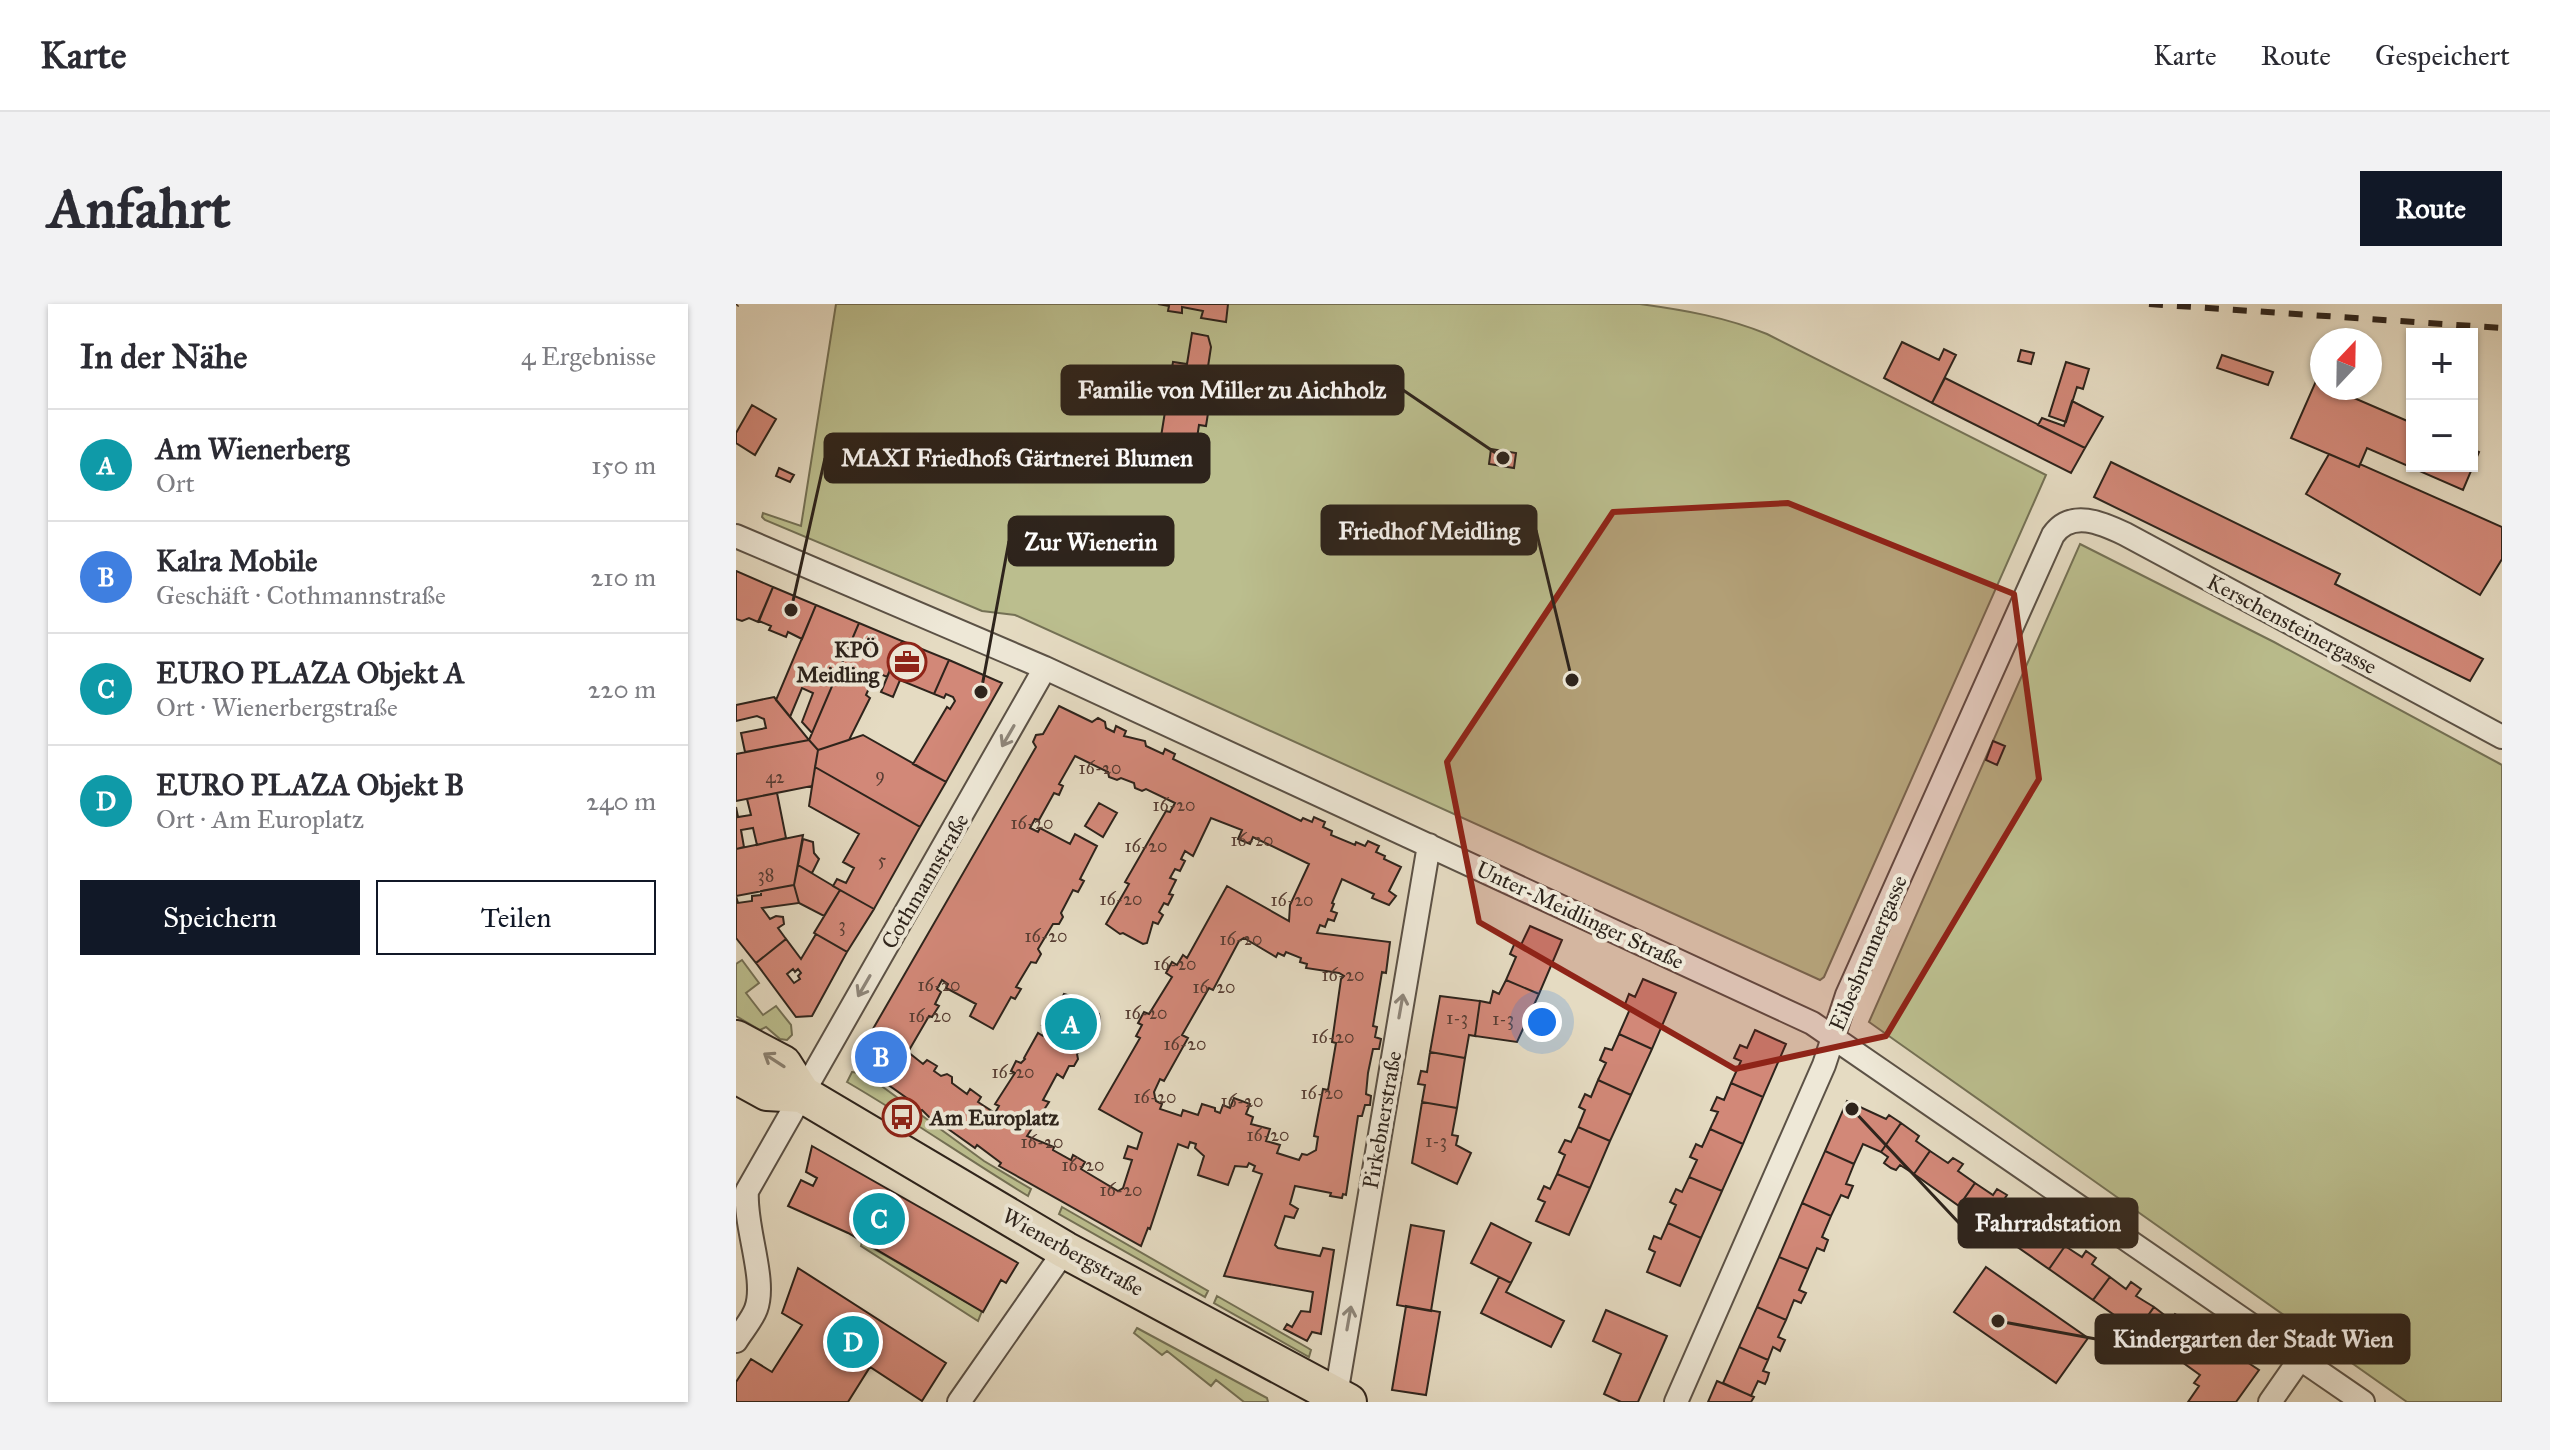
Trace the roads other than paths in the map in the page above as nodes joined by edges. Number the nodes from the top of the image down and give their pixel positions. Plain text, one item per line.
1 (2079, 520) joint
2 (736, 536) edge
3 (1045, 668) junction
4 (2502, 737) edge
5 (1429, 845) junction
6 (1833, 1037) junction
7 (736, 1039) edge
8 (736, 1075) edge
9 (802, 1094) junction
10 (1065, 1250) junction
11 (736, 1341) edge
12 (2300, 1359) junction
13 (1342, 1398) edge
14 (959, 1402) edge
15 (1676, 1402) edge
16 (2270, 1402) edge
17 (2363, 1402) edge

1 - 4 street, Kerschensteinergasse
1 - 6 street, Eibesbrunnergasse
2 - 3 street, Unter-Meidlinger Straße
3 - 5 street, Unter-Meidlinger Straße
3 -> 9 street, Cothmannstraße
5 - 6 street, Unter-Meidlinger Straße
13 -> 5 street, Pirkebnerstraße
6 - 12 street, Unter-Meidlinger Straße
6 - 15 street, Eibesbrunnergasse
9 -> 7 main road, Wienerbergstraße
8 - 9 main road, Wienerbergstraße
9 - 10 main road, Wienerbergstraße
9 - 11 street
10 - 13 main road, Wienerbergstraße
10 - 14 street
12 - 16 street
12 - 17 street, Unter-Meidlinger Straße

